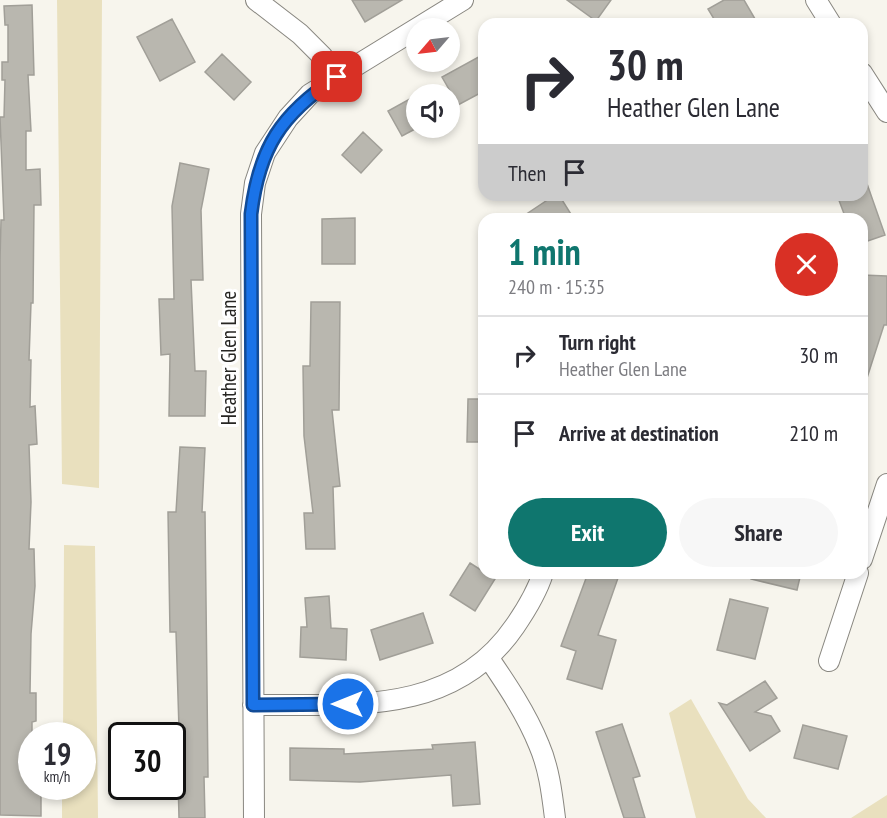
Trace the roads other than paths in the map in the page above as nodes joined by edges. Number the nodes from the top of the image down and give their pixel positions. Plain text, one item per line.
1 (256, 0) edge
2 (463, 0) edge
3 (816, 0) edge
4 (827, 18) edge
5 (337, 77) junction
6 (868, 82) edge
7 (887, 112) edge
8 (887, 484) edge
9 (868, 541) edge
10 (540, 579) edge
11 (856, 579) edge
12 (488, 657) junction
13 (829, 661) dead end
14 (253, 705) junction
15 (254, 818) edge
16 (555, 818) edge

1 - 5 street
2 - 5 street, Heather Glen Lane
3 - 4 street
5 - 14 street, Heather Glen Lane
6 - 7 street
8 - 9 street
10 - 12 street
11 - 13 street
12 - 14 street
12 - 16 street
14 - 15 street, Heather Glen Lane

